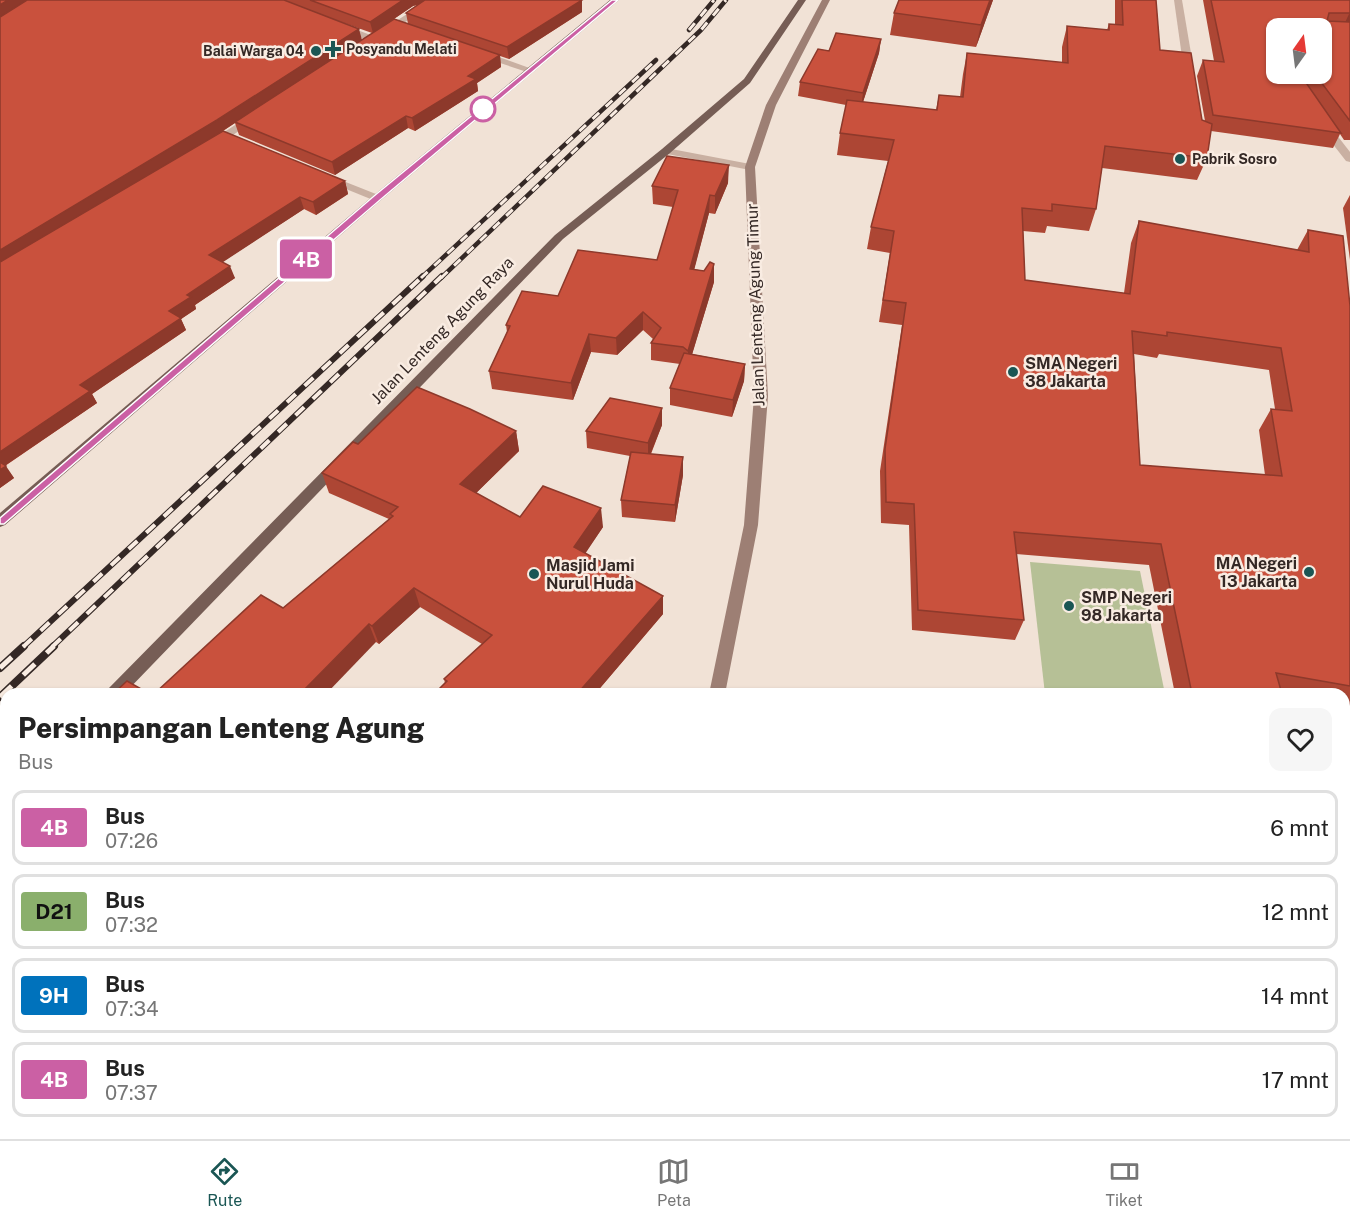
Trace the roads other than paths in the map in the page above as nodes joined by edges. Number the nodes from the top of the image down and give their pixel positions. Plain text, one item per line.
1 (435, 0) edge
2 (614, 0) edge
3 (802, 0) edge
4 (826, 0) edge
5 (1178, 0) edge
6 (331, 23) edge
7 (373, 39) junction
8 (363, 45) edge
9 (470, 50) edge
10 (530, 70) junction
11 (1191, 79) edge
12 (265, 110) edge
13 (1320, 119) edge
14 (206, 148) edge
15 (666, 151) junction
16 (1350, 159) edge
17 (750, 167) junction
18 (319, 174) edge
19 (377, 198) junction
20 (0, 521) edge
21 (120, 688) edge
22 (718, 688) edge

1 - 7 street
2 - 10 main road
3 - 15 main road, Jalan Lenteng Agung Raya
4 - 17 main road, Jalan Lenteng Agung Timur
5 - 11 street
6 - 7 street
7 - 8 street
9 - 10 street
10 - 19 main road
12 - 14 street
13 - 16 street
15 - 17 street
15 - 21 main road, Jalan Lenteng Agung Raya
17 - 22 main road, Jalan Lenteng Agung Timur
18 - 19 street
19 - 20 main road

